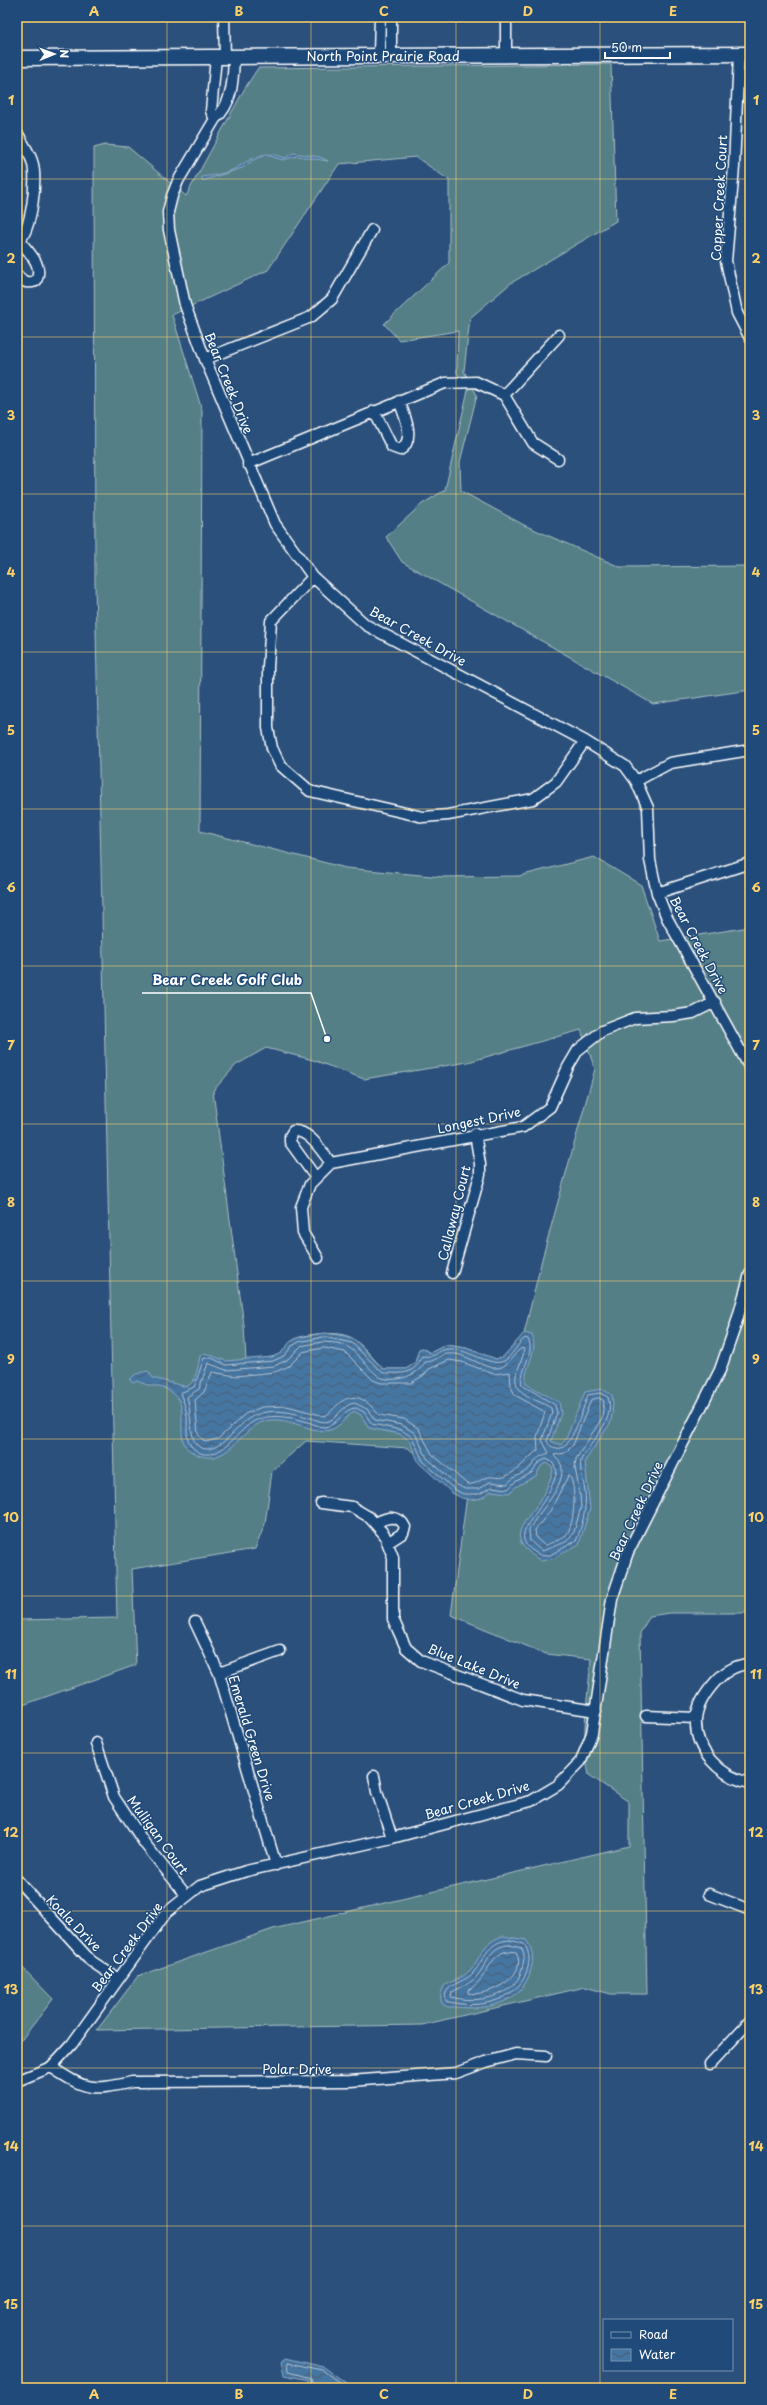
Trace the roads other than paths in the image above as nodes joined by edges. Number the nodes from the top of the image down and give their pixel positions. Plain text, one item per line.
1 (224, 17) edge
2 (380, 17) edge
3 (391, 17) edge
4 (506, 17) edge
5 (385, 55) junction
6 (506, 55) junction
7 (745, 55) edge
8 (225, 57) junction
9 (17, 58) edge
10 (215, 119) junction
11 (19, 136) dead end
12 (372, 230) dead end
13 (18, 242) edge
14 (17, 274) edge
15 (559, 335) dead end
16 (750, 338) edge
17 (205, 359) junction
18 (504, 396) junction
19 (399, 401) junction
20 (374, 411) junction
21 (558, 459) dead end
22 (248, 464) junction
23 (313, 577) junction
24 (585, 741) junction
25 (750, 750) edge
26 (636, 781) junction
27 (750, 863) edge
28 (657, 893) junction
29 (715, 1002) junction
30 (750, 1068) edge
31 (475, 1134) junction
32 (332, 1163) junction
33 (316, 1178) junction
34 (318, 1258) dead end
35 (452, 1274) dead end
36 (750, 1274) edge
37 (320, 1503) dead end
38 (376, 1523) junction
39 (389, 1542) junction
40 (195, 1622) dead end
41 (280, 1651) dead end
42 (750, 1664) edge
43 (219, 1674) junction
44 (596, 1711) junction
45 (646, 1716) dead end
46 (696, 1718) junction
47 (96, 1743) dead end
48 (374, 1776) dead end
49 (750, 1783) edge
50 (392, 1838) junction
51 (276, 1864) junction
52 (17, 1880) edge
53 (709, 1894) dead end
54 (186, 1896) junction
55 (750, 1910) edge
56 (118, 1979) junction
57 (750, 2021) edge
58 (546, 2056) dead end
59 (710, 2064) dead end
60 (51, 2067) junction
61 (17, 2081) edge

1 - 8 street, Bear Creek Drive
2 - 5 street
3 - 5 street
4 - 6 street
5 - 6 street, North Point Prairie Road
5 - 8 street, North Point Prairie Road
6 - 7 street, North Point Prairie Road
7 - 16 street, Copper Creek Court
8 - 9 street, North Point Prairie Road
8 - 10 street, Bear Creek Drive
8 - 10 street, Bear Creek Drive
10 - 17 street, Bear Creek Drive
11 - 13 street
12 - 17 street
13 - 14 street
15 - 18 street
17 - 22 street, Bear Creek Drive
18 - 19 street
18 - 21 street
19 - 20 street
19 - 20 street
20 - 22 street
22 - 23 street, Bear Creek Drive
23 - 24 street, Bear Creek Drive
23 - 24 street
24 - 26 street, Bear Creek Drive
25 - 26 street
26 - 28 street, Bear Creek Drive
27 - 28 street
28 - 29 street, Bear Creek Drive
29 - 30 street, Bear Creek Drive
29 - 31 street, Longest Drive
31 - 32 street, Longest Drive
31 - 35 street, Callaway Court
32 - 33 street
32 - 33 street
33 - 34 street
36 - 44 street, Bear Creek Drive
37 - 38 street, Blue Lake Drive
38 - 39 street, Blue Lake Drive
38 - 39 street
39 - 44 street, Blue Lake Drive
40 - 43 street, Emerald Green Drive
41 - 43 street
42 - 46 street
43 - 51 street, Emerald Green Drive
44 - 50 street, Bear Creek Drive
45 - 46 street
46 - 49 street
47 - 54 street, Mulligan Court
48 - 50 street
50 - 51 street, Bear Creek Drive
51 - 54 street, Bear Creek Drive
52 - 56 street, Koala Drive
53 - 55 street
54 - 56 street, Bear Creek Drive
56 - 60 street, Bear Creek Drive
57 - 59 street
58 - 60 street, Polar Drive
60 - 61 street, Bear Creek Drive

